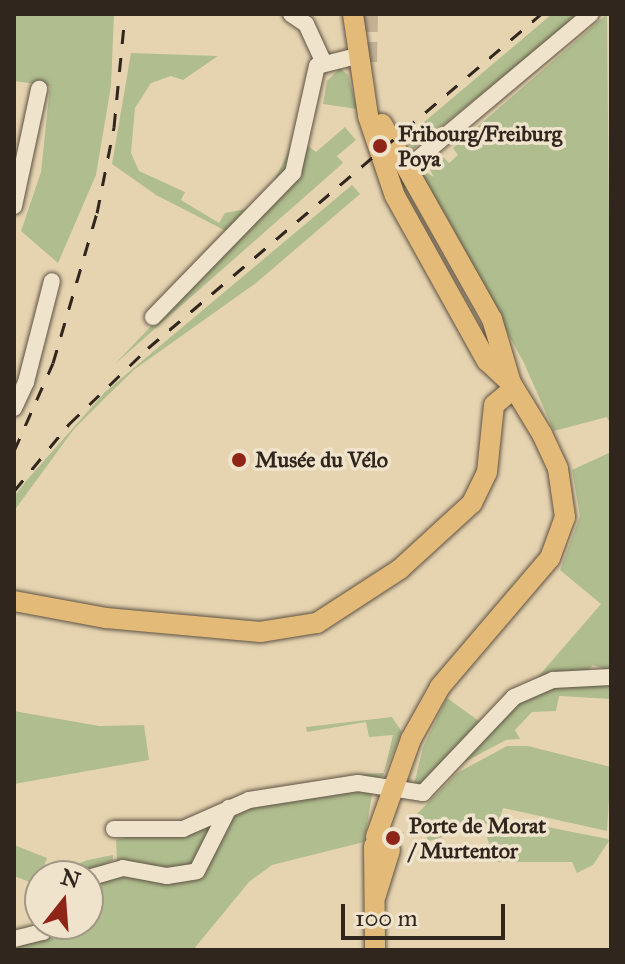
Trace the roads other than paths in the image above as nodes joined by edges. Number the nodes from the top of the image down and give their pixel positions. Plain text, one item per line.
1 (291, 14) edge
2 (353, 14) edge
3 (591, 14) edge
4 (357, 56) junction
5 (323, 61) junction
6 (39, 89) dead end
7 (369, 105) junction
8 (405, 178) junction
9 (14, 206) edge
10 (52, 281) dead end
11 (153, 317) dead end
12 (513, 386) junction
13 (14, 408) edge
14 (14, 601) edge
15 (611, 677) edge
16 (395, 788) junction
17 (229, 808) junction
18 (395, 825) tunnel mouth
19 (114, 829) dead end
20 (104, 873) edge
21 (375, 950) edge

1 - 5 street
2 - 4 main road
3 - 8 street
4 - 5 street
4 - 7 main road
5 - 11 street
6 - 9 street
7 - 8 main road
7 - 12 main road
8 - 12 main road
10 - 13 street
12 - 14 main road
12 - 16 main road
15 - 16 street
16 - 17 street
16 - 18 main road
16 - 21 main road
17 - 19 street
17 - 20 street

